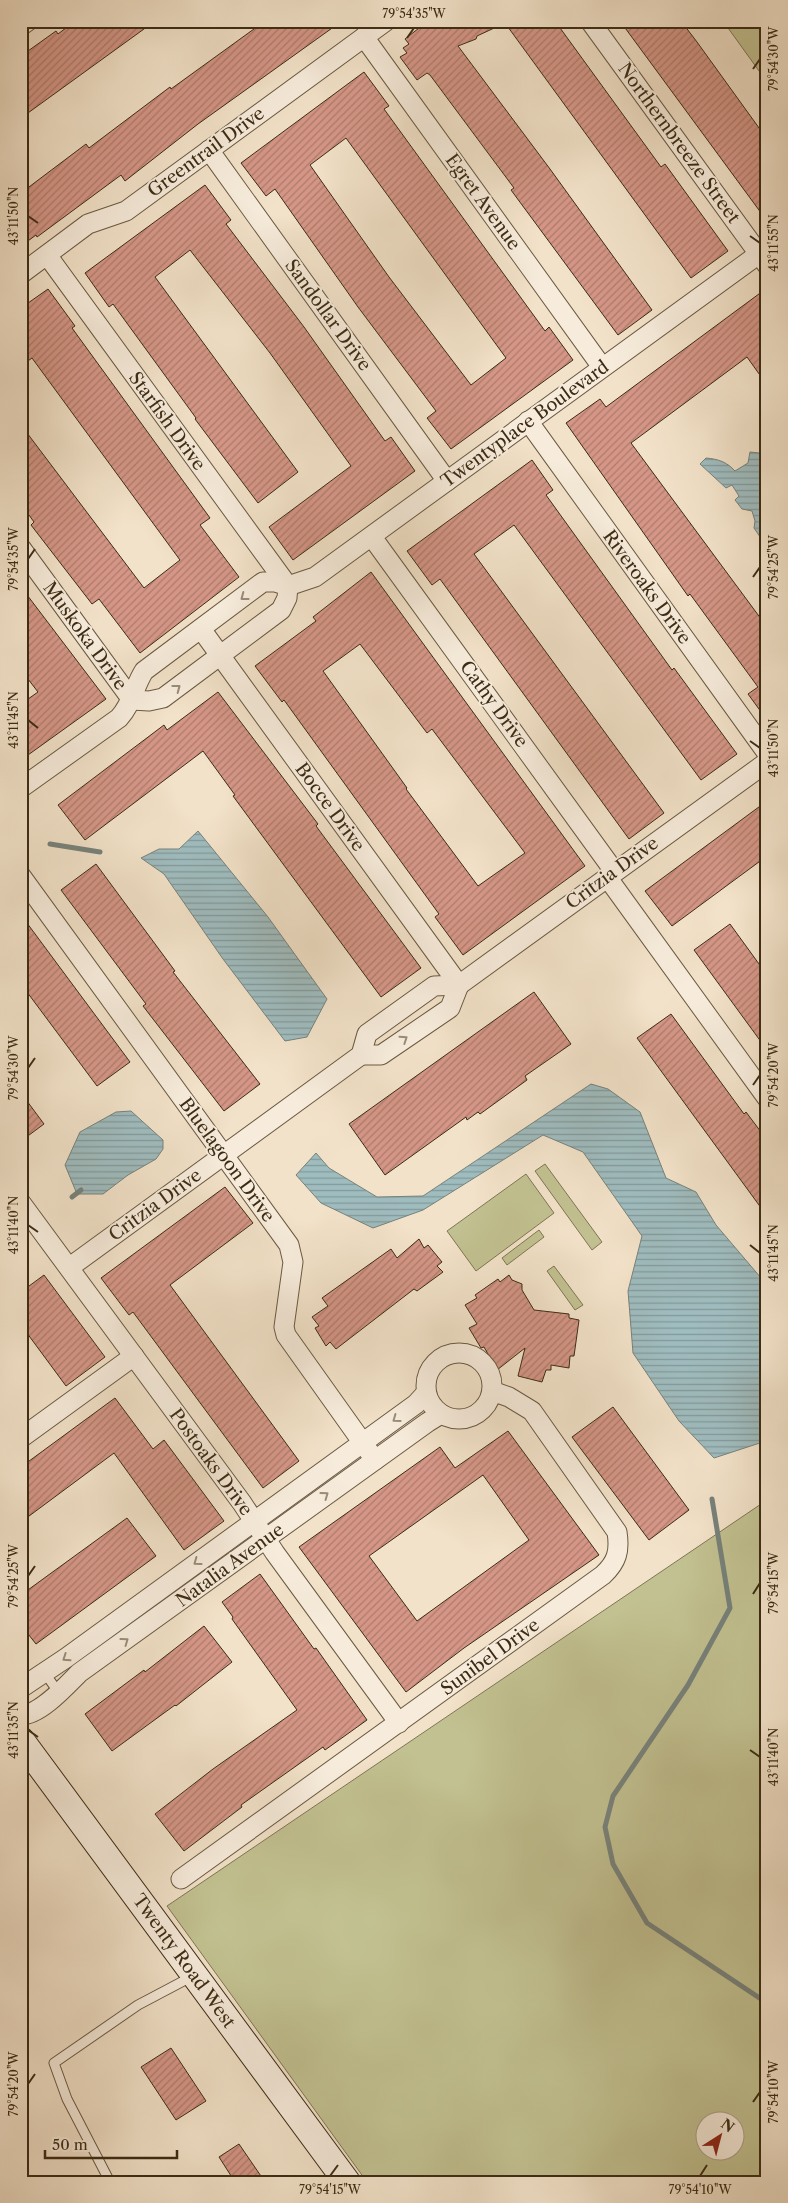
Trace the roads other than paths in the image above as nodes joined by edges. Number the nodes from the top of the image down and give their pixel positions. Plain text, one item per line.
1 (28, 21) edge
2 (386, 21) edge
3 (590, 21) edge
4 (21, 26) edge
5 (364, 37) junction
6 (209, 150) junction
7 (47, 255) junction
8 (763, 259) edge
9 (21, 274) edge
10 (602, 367) junction
11 (528, 421) junction
12 (447, 481) junction
13 (372, 537) junction
14 (21, 548) edge
15 (288, 586) junction
16 (201, 629) junction
17 (221, 655) junction
18 (132, 700) junction
19 (767, 752) edge
20 (767, 762) edge
21 (21, 788) edge
22 (611, 874) junction
23 (21, 876) edge
24 (459, 985) junction
25 (361, 1055) junction
26 (767, 1098) edge
27 (223, 1155) junction
28 (21, 1203) edge
29 (70, 1267) junction
30 (134, 1356) junction
31 (492, 1391) junction
32 (426, 1393) junction
33 (441, 1414) junction
34 (21, 1438) edge
35 (363, 1443) junction
36 (375, 1460) junction
37 (254, 1521) junction
38 (266, 1539) junction
39 (44, 1672) junction
40 (21, 1688) edge
41 (59, 1693) junction
42 (21, 1715) edge
43 (399, 1724) junction
44 (21, 1740) edge
45 (181, 1878) dead end
46 (195, 1975) junction
47 (110, 2182) edge
48 (347, 2182) edge

1 - 4 street
2 - 5 street, Greentrail Drive
3 - 8 street, Northernbreeze Street
5 - 6 street, Greentrail Drive
5 - 10 street, Egret Avenue
6 - 7 street, Greentrail Drive
6 - 12 street, Sandollar Drive
7 - 9 street, Greentrail Drive
7 - 15 street, Starfish Drive
8 - 10 street, Twentyplace Boulevard
10 - 11 street, Twentyplace Boulevard
11 - 12 street, Twentyplace Boulevard
11 - 19 street, Riveroaks Drive
12 - 13 street, Twentyplace Boulevard
13 - 15 street, Twentyplace Boulevard
13 - 22 street, Cathy Drive
14 - 18 street, Muskoka Drive
15 -> 16 street, Twentyplace Boulevard
15 - 17 street
16 - 17 street, Bocce Drive
16 - 18 street, Twentyplace Boulevard
18 -> 17 street
17 - 24 street, Bocce Drive
18 - 21 street, Twentyplace Boulevard
20 - 22 street, Critzia Drive
22 - 24 street, Critzia Drive
22 - 26 street, Cathy Drive
23 - 27 street, Bluelagoon Drive
24 - 25 street
25 -> 24 street
25 - 27 street, Critzia Drive
27 - 29 street, Critzia Drive
27 - 35 street, Bluelagoon Drive
28 - 29 street, Postoaks Drive
29 - 30 street, Postoaks Drive
30 - 34 street
30 - 37 street, Postoaks Drive
31 - 32 street
31 - 33 street
31 - 43 street, Sunibel Drive
32 - 33 street
32 -> 35 street, Natalia Avenue
33 - 36 street, Natalia Avenue
35 - 36 street, Bluelagoon Drive
35 - 37 street, Natalia Avenue
38 -> 36 street, Natalia Avenue
37 - 38 street, Postoaks Drive
37 -> 39 street, Natalia Avenue
41 -> 38 street, Natalia Avenue
38 - 43 street, Postoaks Drive
39 - 40 street, Natalia Avenue
39 - 41 lane
41 - 42 street, Natalia Avenue
43 - 45 street, Sunibel Drive
44 - 46 street, Twenty Road West
46 - 47 lane
46 - 48 street, Twenty Road West

